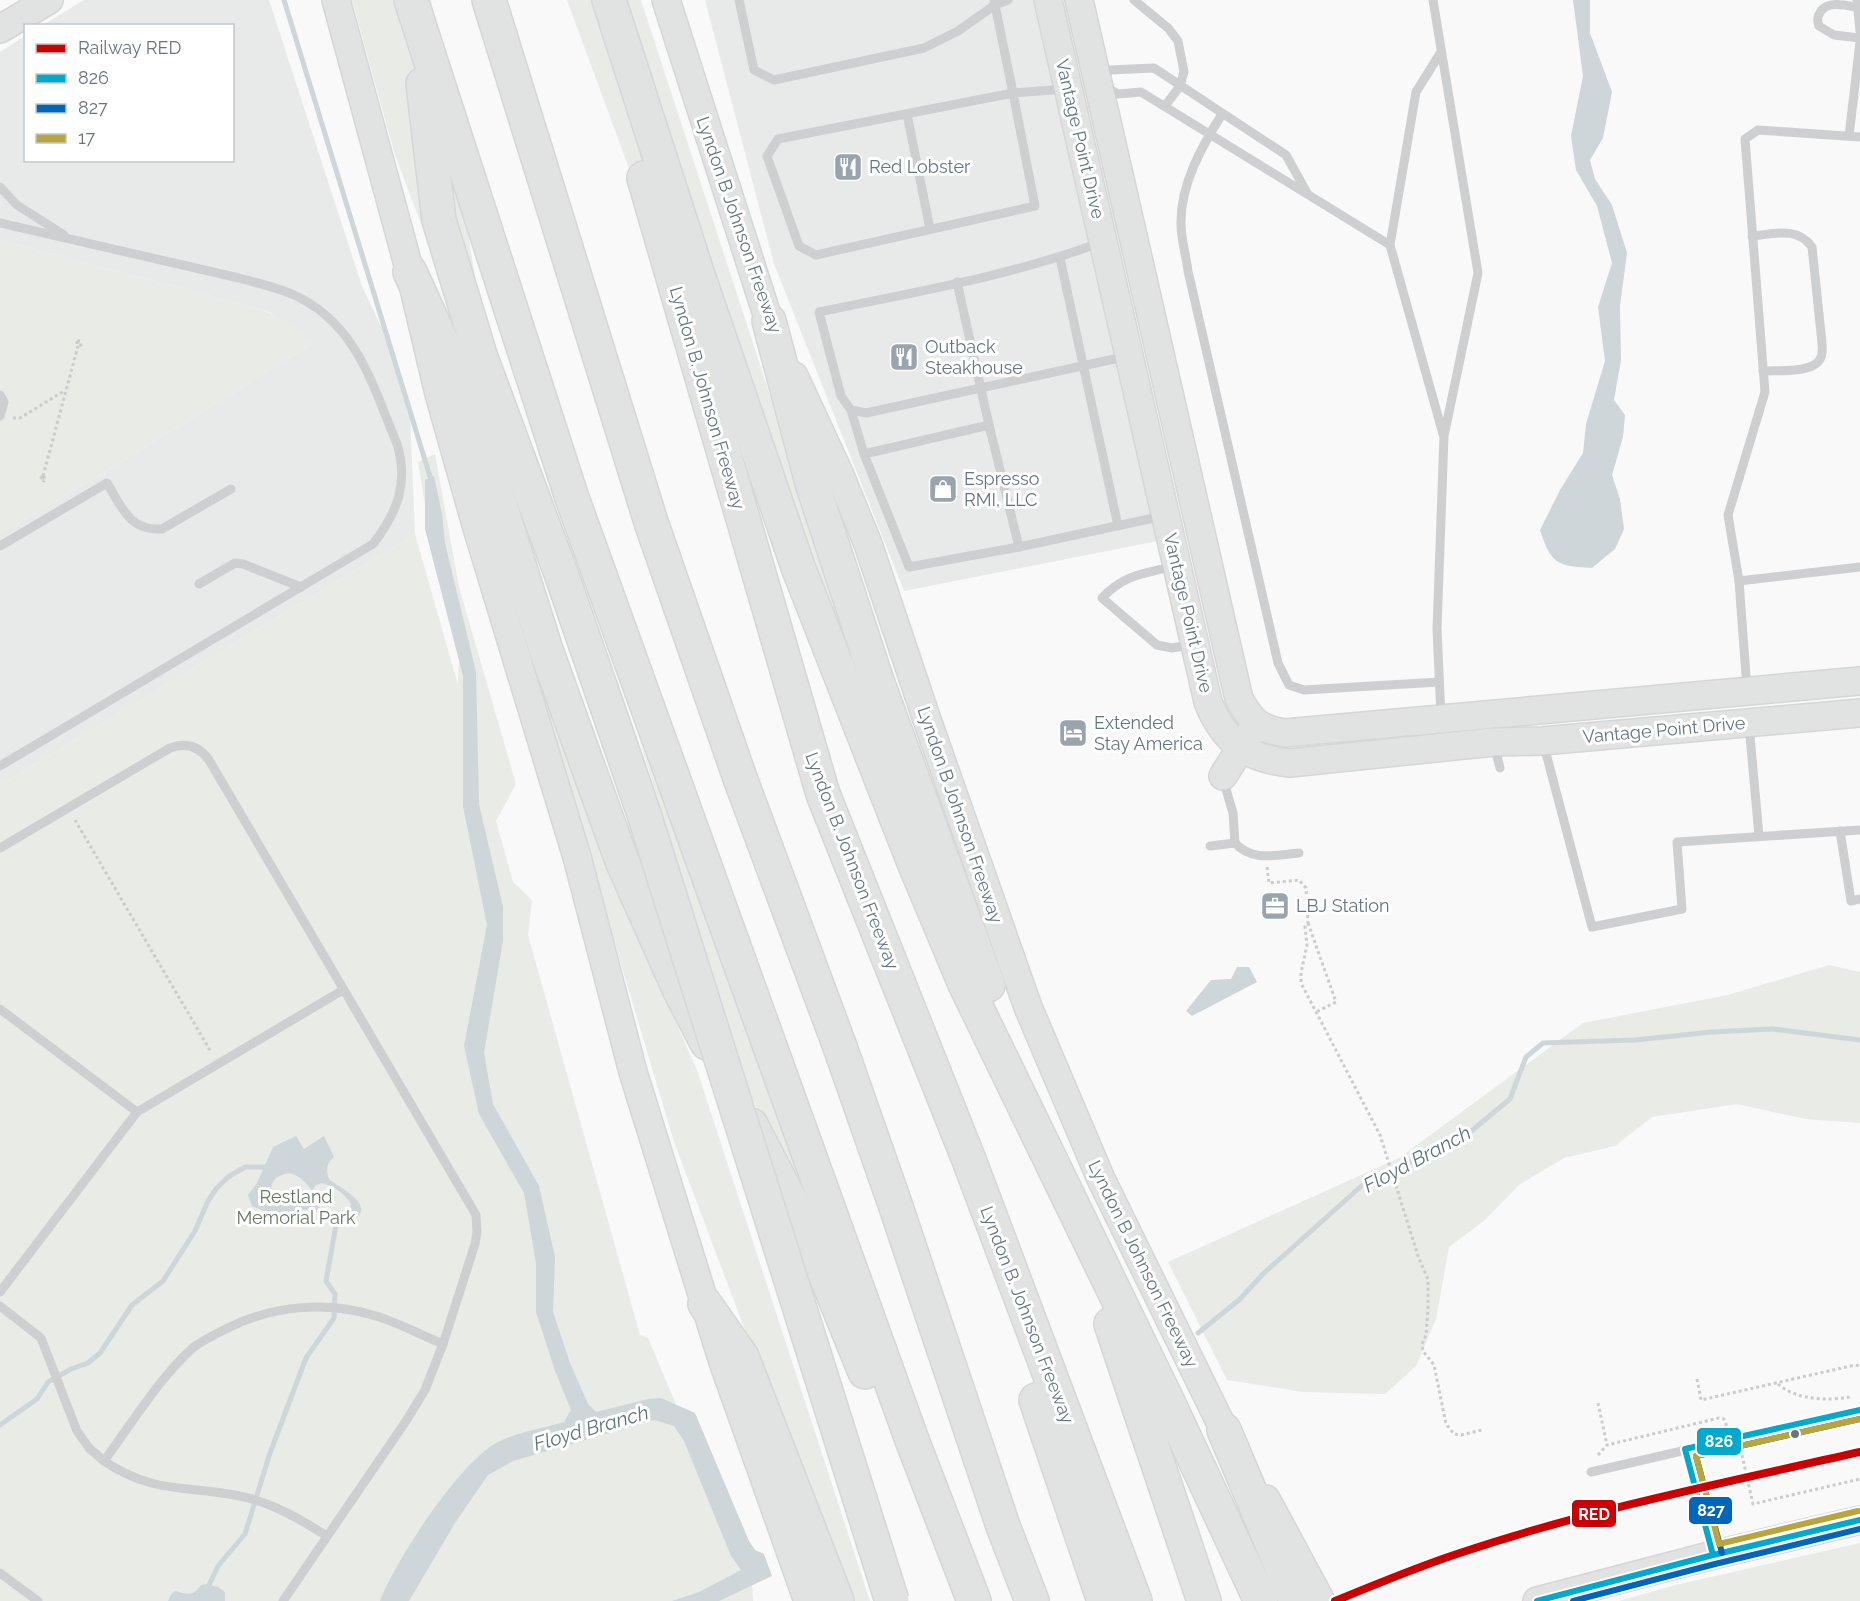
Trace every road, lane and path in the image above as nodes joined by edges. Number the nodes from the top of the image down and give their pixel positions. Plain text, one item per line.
1 (49, 0) edge
2 (336, 0) edge
3 (489, 0) edge
4 (592, 0) edge
5 (609, 0) edge
6 (666, 0) edge
7 (739, 0) edge
8 (1008, 0) edge
9 (1048, 0) edge
10 (1079, 0) edge
11 (1134, 0) edge
12 (1433, 0) edge
13 (994, 3) edge
14 (413, 5) edge
15 (1859, 5) edge
16 (0, 29) edge
17 (1860, 31) edge
18 (1860, 40) edge
19 (1442, 52) junction
20 (1098, 83) junction
21 (1180, 86) junction
22 (1068, 88) junction
23 (1013, 93) junction
24 (1165, 106) junction
25 (908, 114) junction
26 (1222, 114) junction
27 (1210, 134) junction
28 (1849, 136) junction
29 (1860, 137) edge
30 (0, 187) edge
31 (1306, 193) junction
32 (0, 223) edge
33 (930, 229) junction
34 (1752, 236) junction
35 (71, 239) junction
36 (1103, 242) junction
37 (1390, 245) junction
38 (1060, 258) junction
39 (410, 272) junction
40 (957, 282) junction
41 (769, 321) junction
42 (71, 342) dead end
43 (1159, 350) junction
44 (1130, 356) junction
45 (1083, 367) junction
46 (1763, 371) junction
47 (981, 388) junction
48 (66, 390) junction
49 (0, 395) edge
50 (851, 410) junction
51 (0, 416) edge
52 (989, 425) junction
53 (1444, 436) junction
54 (864, 454) junction
55 (44, 476) dead end
56 (231, 489) dead end
57 (1166, 515) junction
58 (1118, 526) junction
59 (0, 546) edge
60 (1019, 547) junction
61 (1177, 566) junction
62 (1860, 567) edge
63 (1739, 581) junction
64 (199, 584) dead end
65 (301, 587) junction
66 (1195, 644) junction
67 (1860, 681) edge
68 (1439, 682) junction
69 (1747, 692) junction
70 (1534, 710) junction
71 (1860, 713) edge
72 (1442, 719) junction
73 (1256, 723) junction
74 (1749, 723) junction
75 (1542, 741) junction
76 (1241, 748) junction
77 (0, 766) edge
78 (1223, 776) joint
79 (68, 808) junction
80 (1860, 830) edge
81 (1840, 831) junction
82 (1759, 836) junction
83 (1235, 843) junction
84 (1210, 846) dead end
85 (0, 848) edge
86 (1299, 853) dead end
87 (1269, 883) dead end
88 (1860, 899) edge
89 (1308, 923) junction
90 (343, 990) junction
91 (0, 1009) edge
92 (1316, 1012) junction
93 (217, 1064) junction
94 (137, 1112) junction
95 (0, 1292) edge
96 (705, 1304) joint
97 (0, 1306) edge
98 (443, 1344) junction
99 (732, 1360) junction
100 (1860, 1366) edge
101 (1697, 1379) dead end
102 (1778, 1384) junction
103 (1853, 1396) dead end
104 (1598, 1403) dead end
105 (1860, 1410) edge
106 (1224, 1430) junction
107 (1482, 1430) dead end
108 (1728, 1430) dead end
109 (1607, 1445) junction
110 (1685, 1449) junction
111 (1742, 1455) dead end
112 (1595, 1456) dead end
113 (104, 1461) junction
114 (1592, 1472) dead end
115 (1860, 1479) edge
116 (1860, 1520) edge
117 (327, 1536) junction
118 (1713, 1554) junction
119 (0, 1573) edge
120 (1117, 1593) edge
121 (38, 1601) edge
122 (283, 1601) edge
123 (807, 1601) edge
124 (837, 1601) edge
125 (892, 1601) edge
126 (953, 1601) edge
127 (974, 1601) edge
128 (1032, 1601) edge
129 (1204, 1601) edge
130 (1261, 1601) edge
131 (1296, 1601) edge
132 (1321, 1601) edge
133 (1537, 1601) edge

1 - 16 main road
2 - 39 main road
3 - 128 highway
4 - 120 highway, Lyndon B. Johnson Freeway
5 - 130 highway
6 - 41 main road, Lyndon B Johnson Freeway
7 - 13 lane
8 - 13 lane
9 - 22 main road, Vantage Point Drive
10 - 20 main road, Vantage Point Drive
11 - 21 lane
12 - 19 lane
13 - 23 lane
14 - 125 highway, bridge
14 - 127 highway
15 - 17 lane
15 - 18 lane
18 - 28 lane
19 - 37 lane
19 - 53 lane
20 - 21 lane
20 - 22 main road
20 - 24 lane
20 - 43 main road, Vantage Point Drive
21 - 24 lane
21 - 26 lane
22 - 23 lane
22 - 36 main road, Vantage Point Drive
23 - 25 lane
23 - 33 lane
24 - 27 lane
25 - 33 lane
25 - 33 lane
26 - 27 lane
26 - 31 lane
27 - 31 lane
27 - 68 lane
28 - 29 lane
28 - 34 lane
30 - 35 lane
31 - 37 lane
32 - 35 lane
34 - 46 lane
34 - 46 lane
35 - 65 lane
36 - 38 lane
36 - 44 main road, Vantage Point Drive
37 - 53 lane
38 - 40 lane
38 - 45 lane
39 - 96 main road
39 - 126 highway
40 - 47 lane
40 - 50 lane
41 - 106 main road, Lyndon B Johnson Freeway
41 - 129 highway
42 - 48 path
43 - 44 main road
43 - 73 main road, Vantage Point Drive
44 - 45 lane
44 - 57 main road, Vantage Point Drive
45 - 47 lane
45 - 58 lane
46 - 63 lane
47 - 50 lane
47 - 52 lane
48 - 51 path
48 - 55 path
49 - 51 lane
50 - 54 lane
52 - 54 lane
52 - 60 lane
53 - 68 lane
54 - 60 lane
56 - 59 lane
57 - 58 lane
57 - 61 main road, Vantage Point Drive
58 - 60 lane
61 - 66 main road, Vantage Point Drive
61 - 66 lane
62 - 63 lane
63 - 69 lane
64 - 65 lane
65 - 77 lane
66 - 76 main road, Vantage Point Drive
67 - 69 main road, Vantage Point Drive
68 - 72 lane
69 - 70 main road, Vantage Point Drive
70 - 72 main road, Vantage Point Drive
70 - 75 main road
71 - 74 main road, Vantage Point Drive
72 - 73 main road, Vantage Point Drive
73 - 76 main road
74 - 75 main road, Vantage Point Drive
74 - 82 lane
75 - 76 main road, Vantage Point Drive
75 - 82 lane
76 - 78 main road
78 - 83 lane
79 - 85 lane
79 - 90 lane
79 - 93 path
80 - 81 lane
81 - 82 lane
81 - 88 lane
83 - 84 lane
83 - 86 lane
87 - 89 path
89 - 92 path
89 - 92 path
90 - 93 lane
90 - 98 lane
91 - 94 lane
92 - 107 path
93 - 94 lane
94 - 95 lane
96 - 99 highway
97 - 113 lane
98 - 113 lane
98 - 117 lane
99 - 123 main road
99 - 124 highway
100 - 102 path
101 - 102 path
102 - 103 path
104 - 109 path
105 - 110 lane
106 - 131 highway
106 - 132 main road, Lyndon B Johnson Freeway
108 - 109 path
109 - 112 path
110 - 114 lane
110 - 118 lane
111 - 115 path
113 - 117 lane
116 - 118 main road
117 - 122 lane
118 - 133 main road
119 - 121 lane

